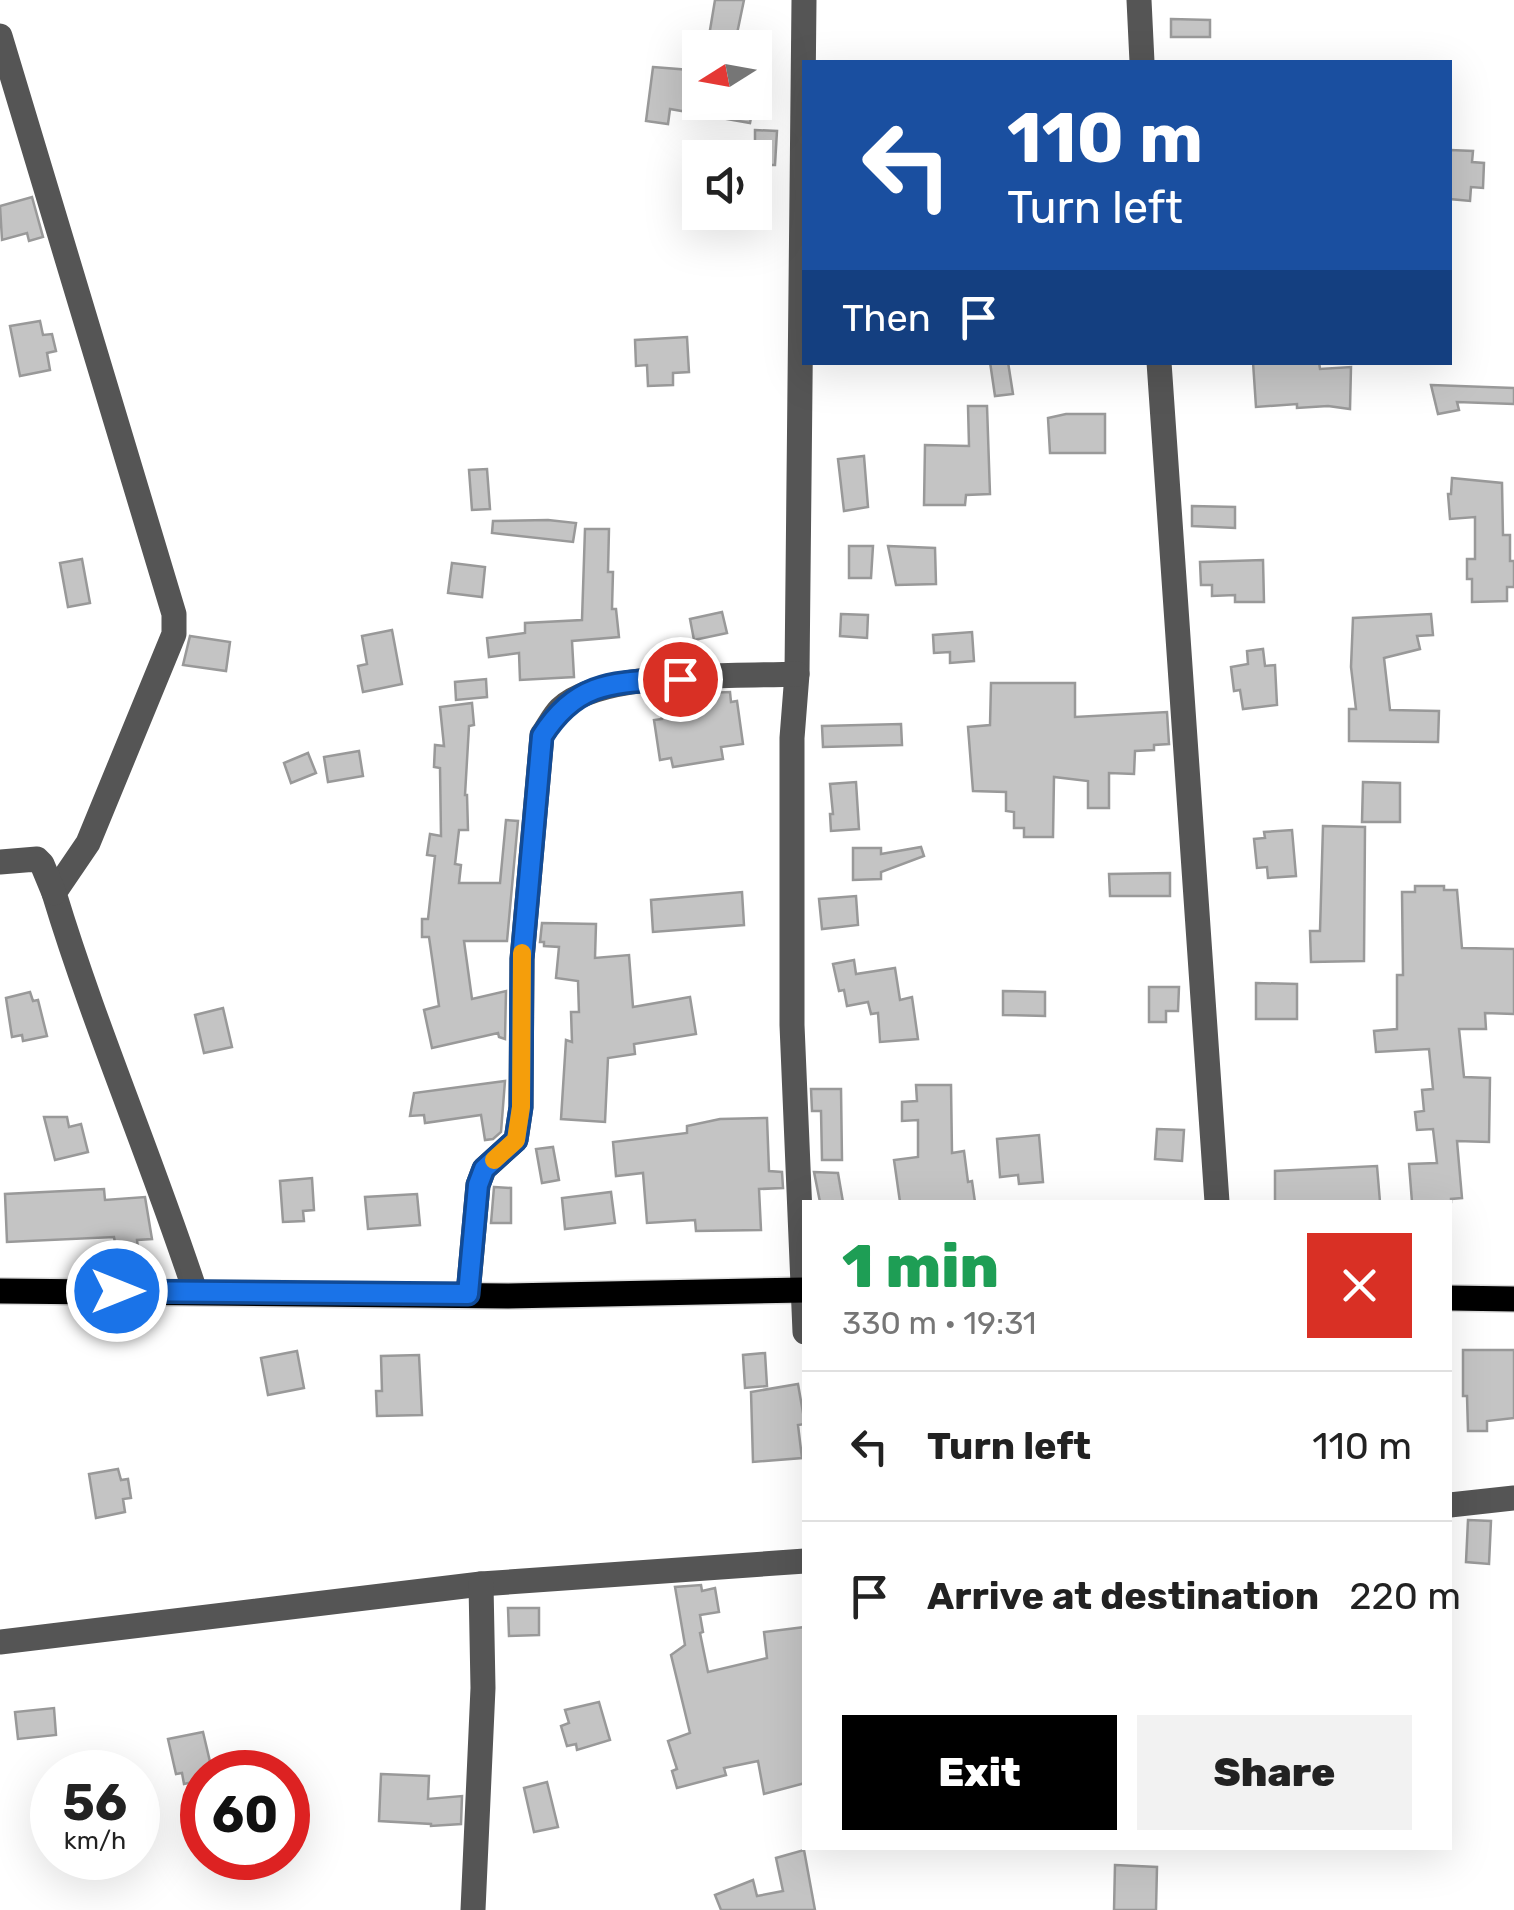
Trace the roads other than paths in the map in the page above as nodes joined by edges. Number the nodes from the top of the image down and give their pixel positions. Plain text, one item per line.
1 (804, 0) edge
2 (1140, 0) edge
3 (0, 36) edge
4 (803, 60) edge
5 (1142, 60) edge
6 (802, 168) edge
7 (1159, 365) edge
8 (796, 674) junction
9 (0, 862) edge
10 (54, 893) junction
11 (1217, 1200) edge
12 (802, 1246) edge
13 (802, 1290) edge
14 (0, 1291) edge
15 (195, 1291) junction
16 (468, 1294) junction
17 (1452, 1298) edge
18 (1514, 1299) edge
19 (1514, 1498) edge
20 (1452, 1504) edge
21 (802, 1561) edge
22 (480, 1584) junction
23 (0, 1642) edge
24 (473, 1910) edge

1 - 4 street
2 - 5 street
3 - 10 street
6 - 8 street
7 - 11 street
8 - 12 street
8 - 16 street
9 - 10 street
10 - 15 street
13 - 16 main road
14 - 15 main road
15 - 16 main road
17 - 18 main road
19 - 20 street
21 - 22 street
22 - 23 street
22 - 24 street

